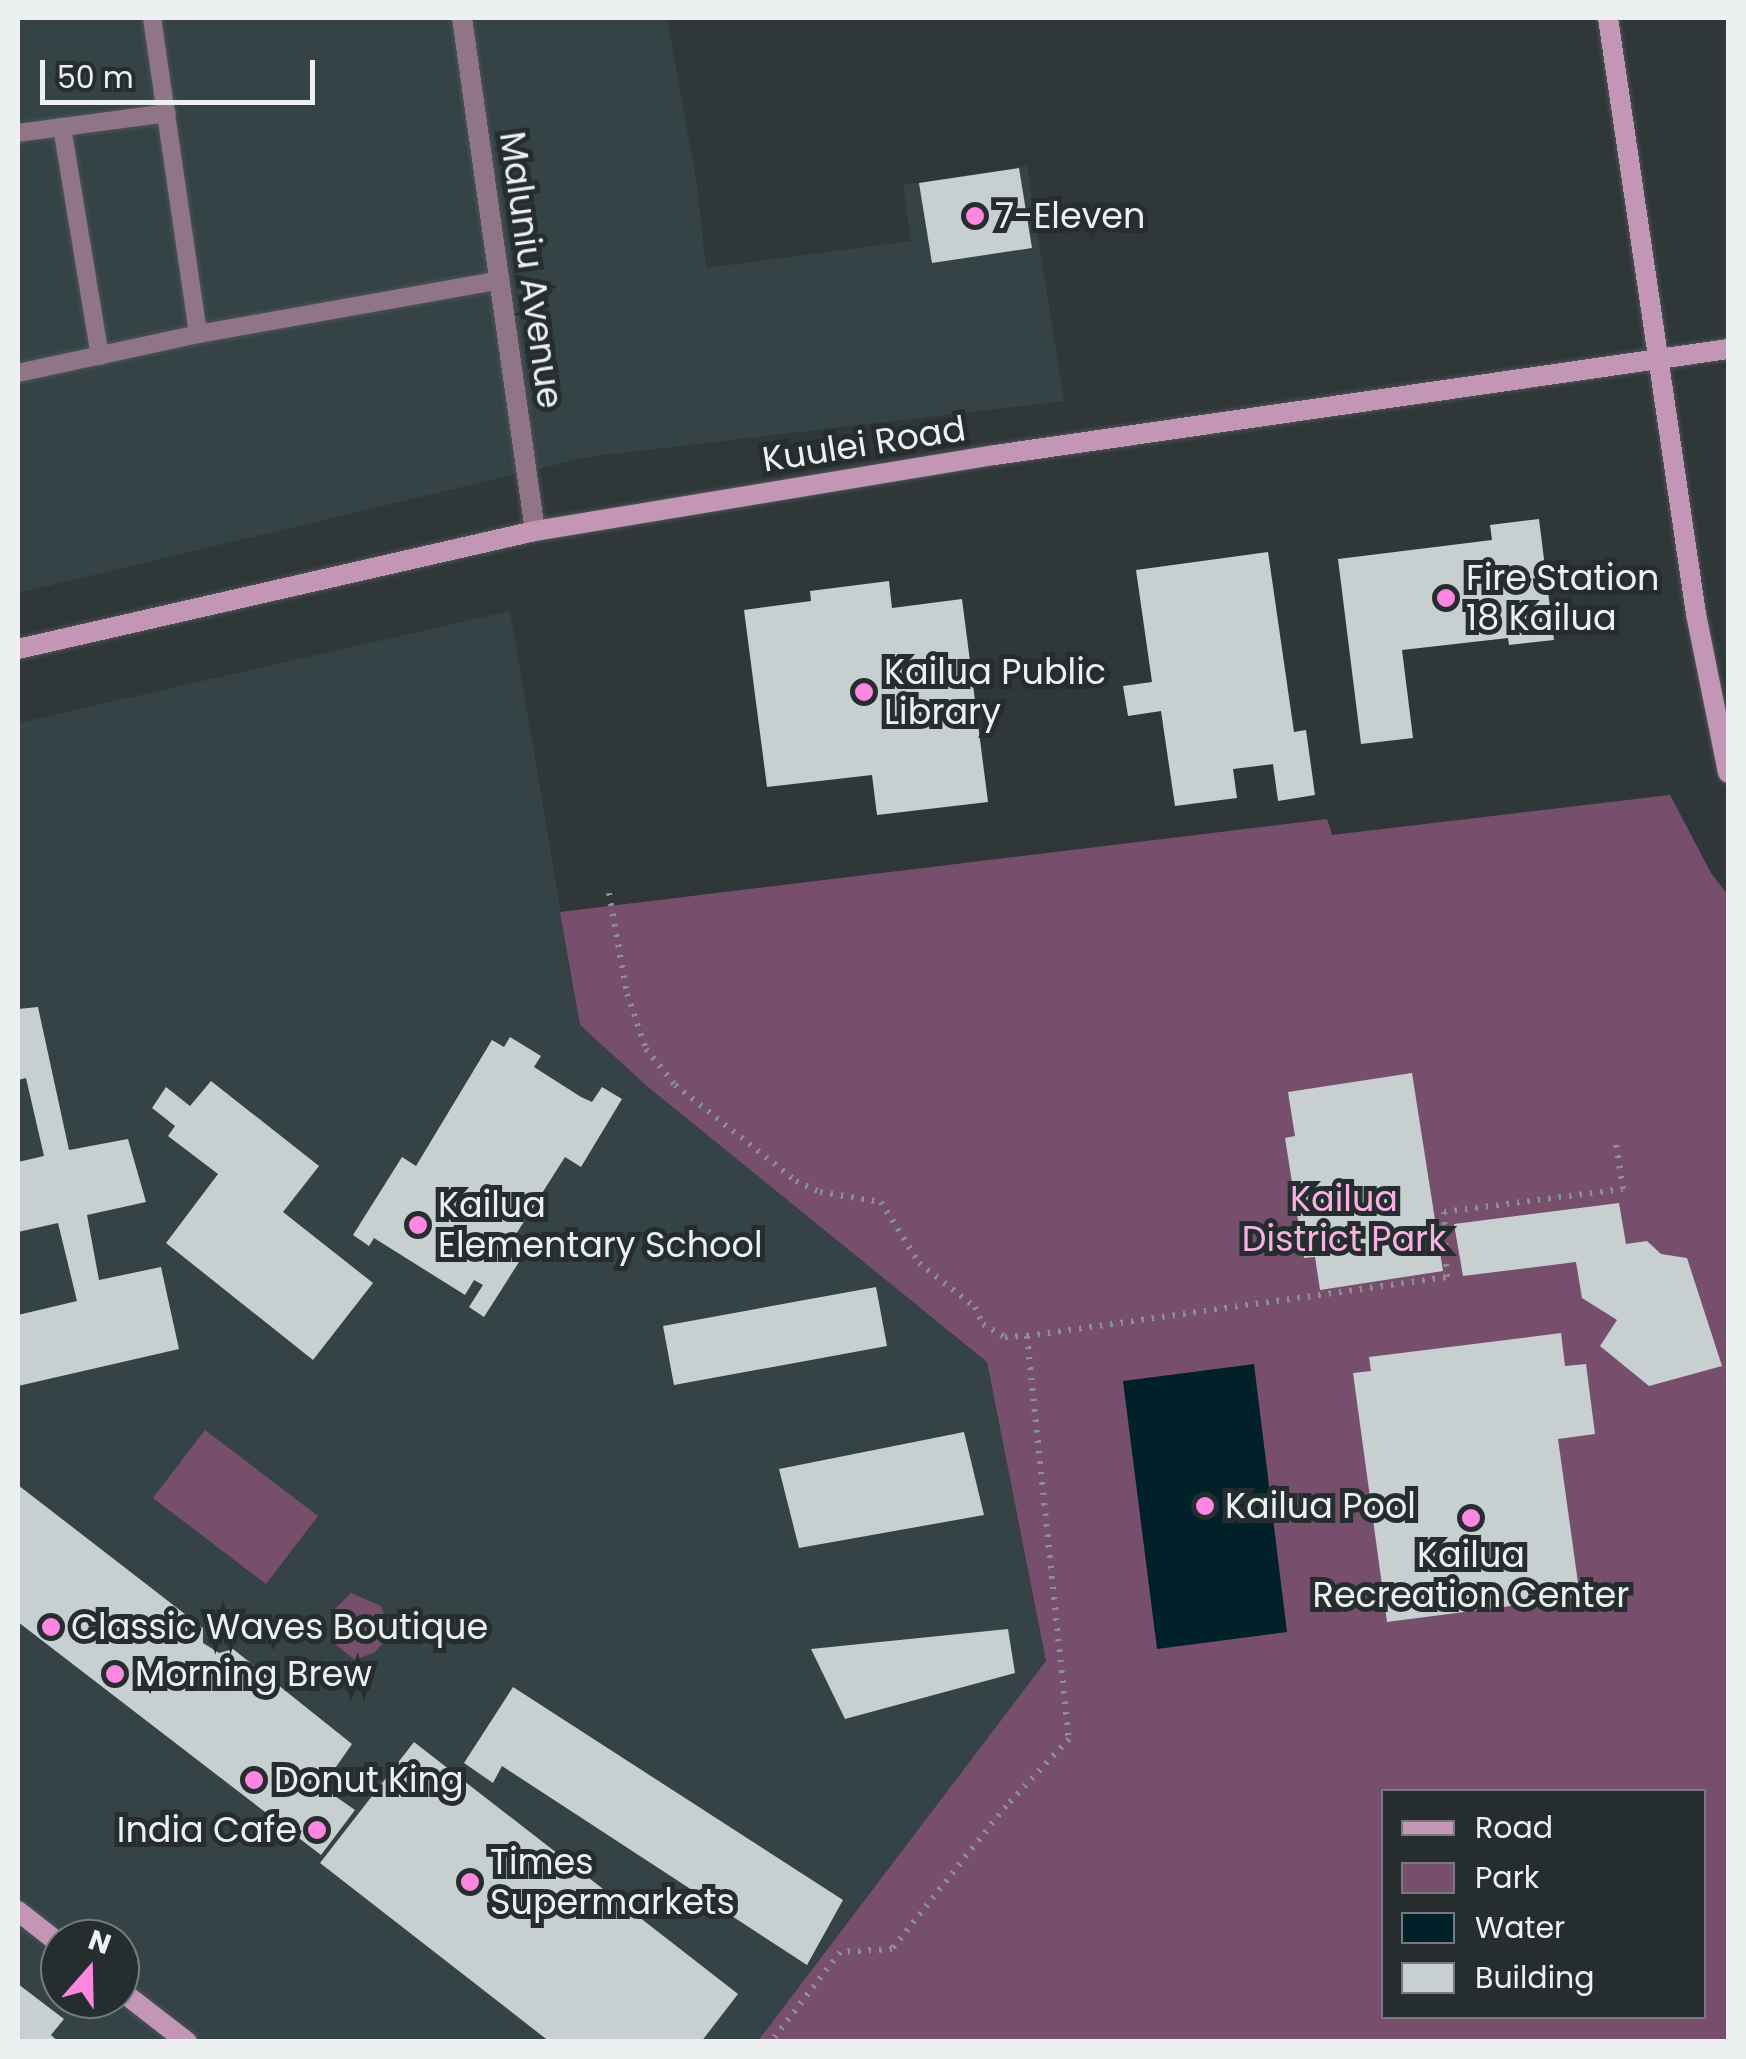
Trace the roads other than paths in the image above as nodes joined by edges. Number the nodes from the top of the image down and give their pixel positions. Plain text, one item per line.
1 (152, 18) edge
2 (462, 18) edge
3 (1608, 18) edge
4 (167, 112) junction
5 (62, 127) junction
6 (18, 133) edge
7 (500, 280) junction
8 (198, 334) junction
9 (1728, 349) edge
10 (100, 356) junction
11 (1661, 358) junction
12 (18, 373) edge
13 (535, 531) junction
14 (18, 648) edge
15 (1728, 773) edge
16 (18, 1911) edge
17 (40, 1928) edge
18 (140, 2006) edge
19 (187, 2042) edge

1 - 4 lane
2 - 7 street, Maluniu Avenue
3 - 11 main road
4 - 5 lane
4 - 8 lane
5 - 6 lane
5 - 10 lane
7 - 8 lane
7 - 13 street, Maluniu Avenue
8 - 10 lane
9 - 11 main road, Kuulei Road
10 - 12 lane
11 - 13 main road, Kuulei Road
11 - 15 main road
13 - 14 main road, Kuulei Road
16 - 17 main road
18 - 19 main road

